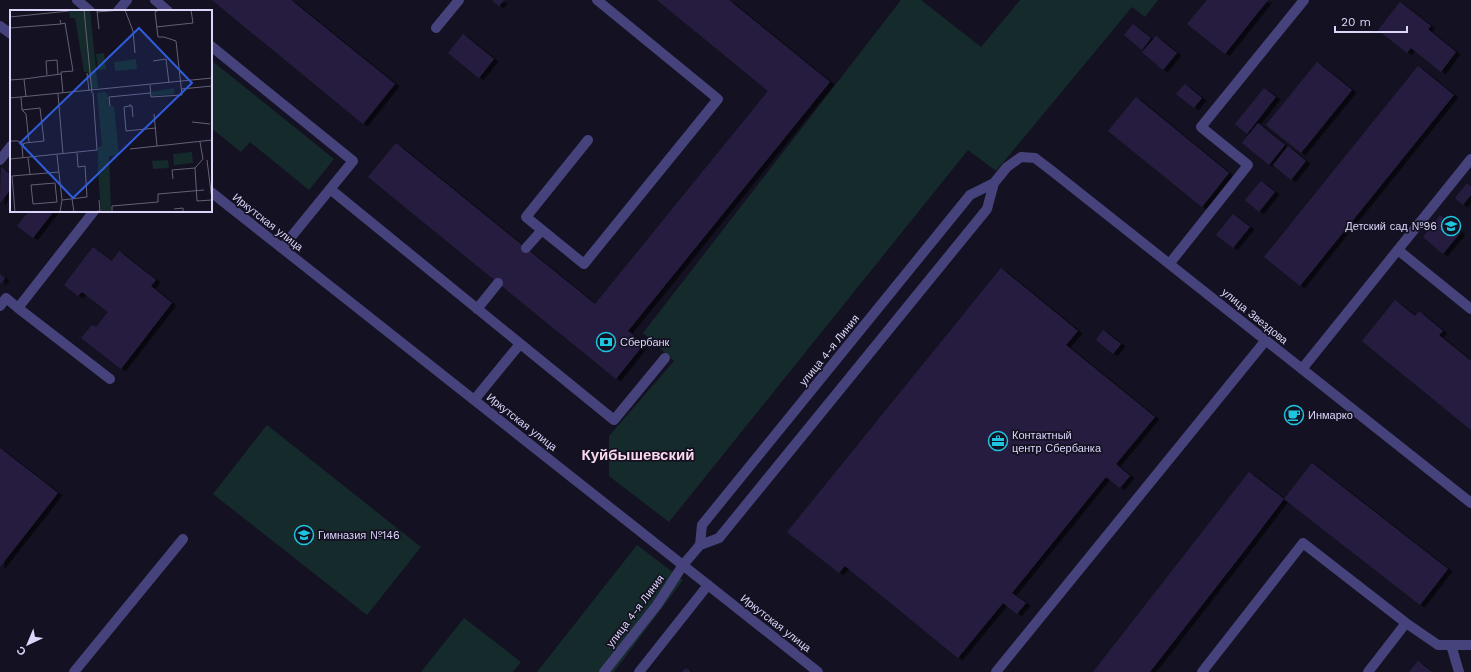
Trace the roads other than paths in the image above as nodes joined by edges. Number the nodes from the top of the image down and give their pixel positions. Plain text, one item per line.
1 (76, 0) edge
2 (126, 0) edge
3 (155, 0) edge
4 (459, 0) edge
5 (597, 0) edge
6 (1304, 0) edge
7 (89, 10) edge
8 (119, 10) edge
9 (167, 10) edge
10 (0, 26) edge
11 (436, 28) dead end
12 (10, 33) edge
13 (212, 47) edge
14 (588, 140) dead end
15 (10, 147) edge
16 (1021, 157) joint
17 (1471, 159) edge
18 (0, 160) edge
19 (994, 183) junction
20 (330, 190) junction
21 (212, 193) edge
22 (93, 212) edge
23 (542, 230) junction
24 (282, 248) junction
25 (526, 248) dead end
26 (1398, 250) junction
27 (1170, 263) junction
28 (498, 283) dead end
29 (0, 306) edge
30 (18, 308) junction
31 (477, 309) junction
32 (1471, 309) edge
33 (1266, 340) junction
34 (520, 344) junction
35 (665, 358) dead end
36 (1302, 369) junction
37 (110, 379) dead end
38 (475, 399) junction
39 (1471, 503) edge
40 (182, 539) dead end
41 (700, 545) junction
42 (683, 565) junction
43 (708, 585) junction
44 (1406, 623) junction
45 (1450, 645) junction
46 (1471, 645) edge
47 (74, 672) edge
48 (604, 672) edge
49 (638, 672) edge
50 (818, 672) edge
51 (996, 672) edge
52 (1202, 672) edge
53 (1368, 672) edge
54 (1459, 672) edge

1 - 7 street
2 - 8 street
3 - 9 street
4 - 11 street
5 - 23 street
6 - 27 street
10 - 12 street
13 - 20 street
14 - 23 street
15 - 18 street
16 - 19 street, улица 4-я Линия
16 - 27 street, улица Звездова
17 - 26 street
19 - 41 street, улица 4-я Линия
19 - 41 street, улица 4-я Линия
20 - 24 street
20 - 31 street
21 - 24 street, Иркутская улица
22 - 30 street
23 - 25 street
24 - 38 street, Иркутская улица
26 - 32 street
26 - 36 street
27 - 33 street, улица Звездова
28 - 31 street
29 - 30 street
30 - 37 street
31 - 34 street
33 - 36 street, улица Звездова
33 - 51 street
34 - 35 street
34 - 38 street
36 - 39 street, улица Звездова
38 - 42 street, Иркутская улица
40 - 47 street
41 - 42 street, улица 4-я Линия
42 - 43 street, Иркутская улица
42 - 48 street, улица 4-я Линия
43 - 49 street
43 - 50 street, Иркутская улица
44 - 45 street
44 - 52 street
44 - 53 street
45 - 46 street
45 - 54 street

